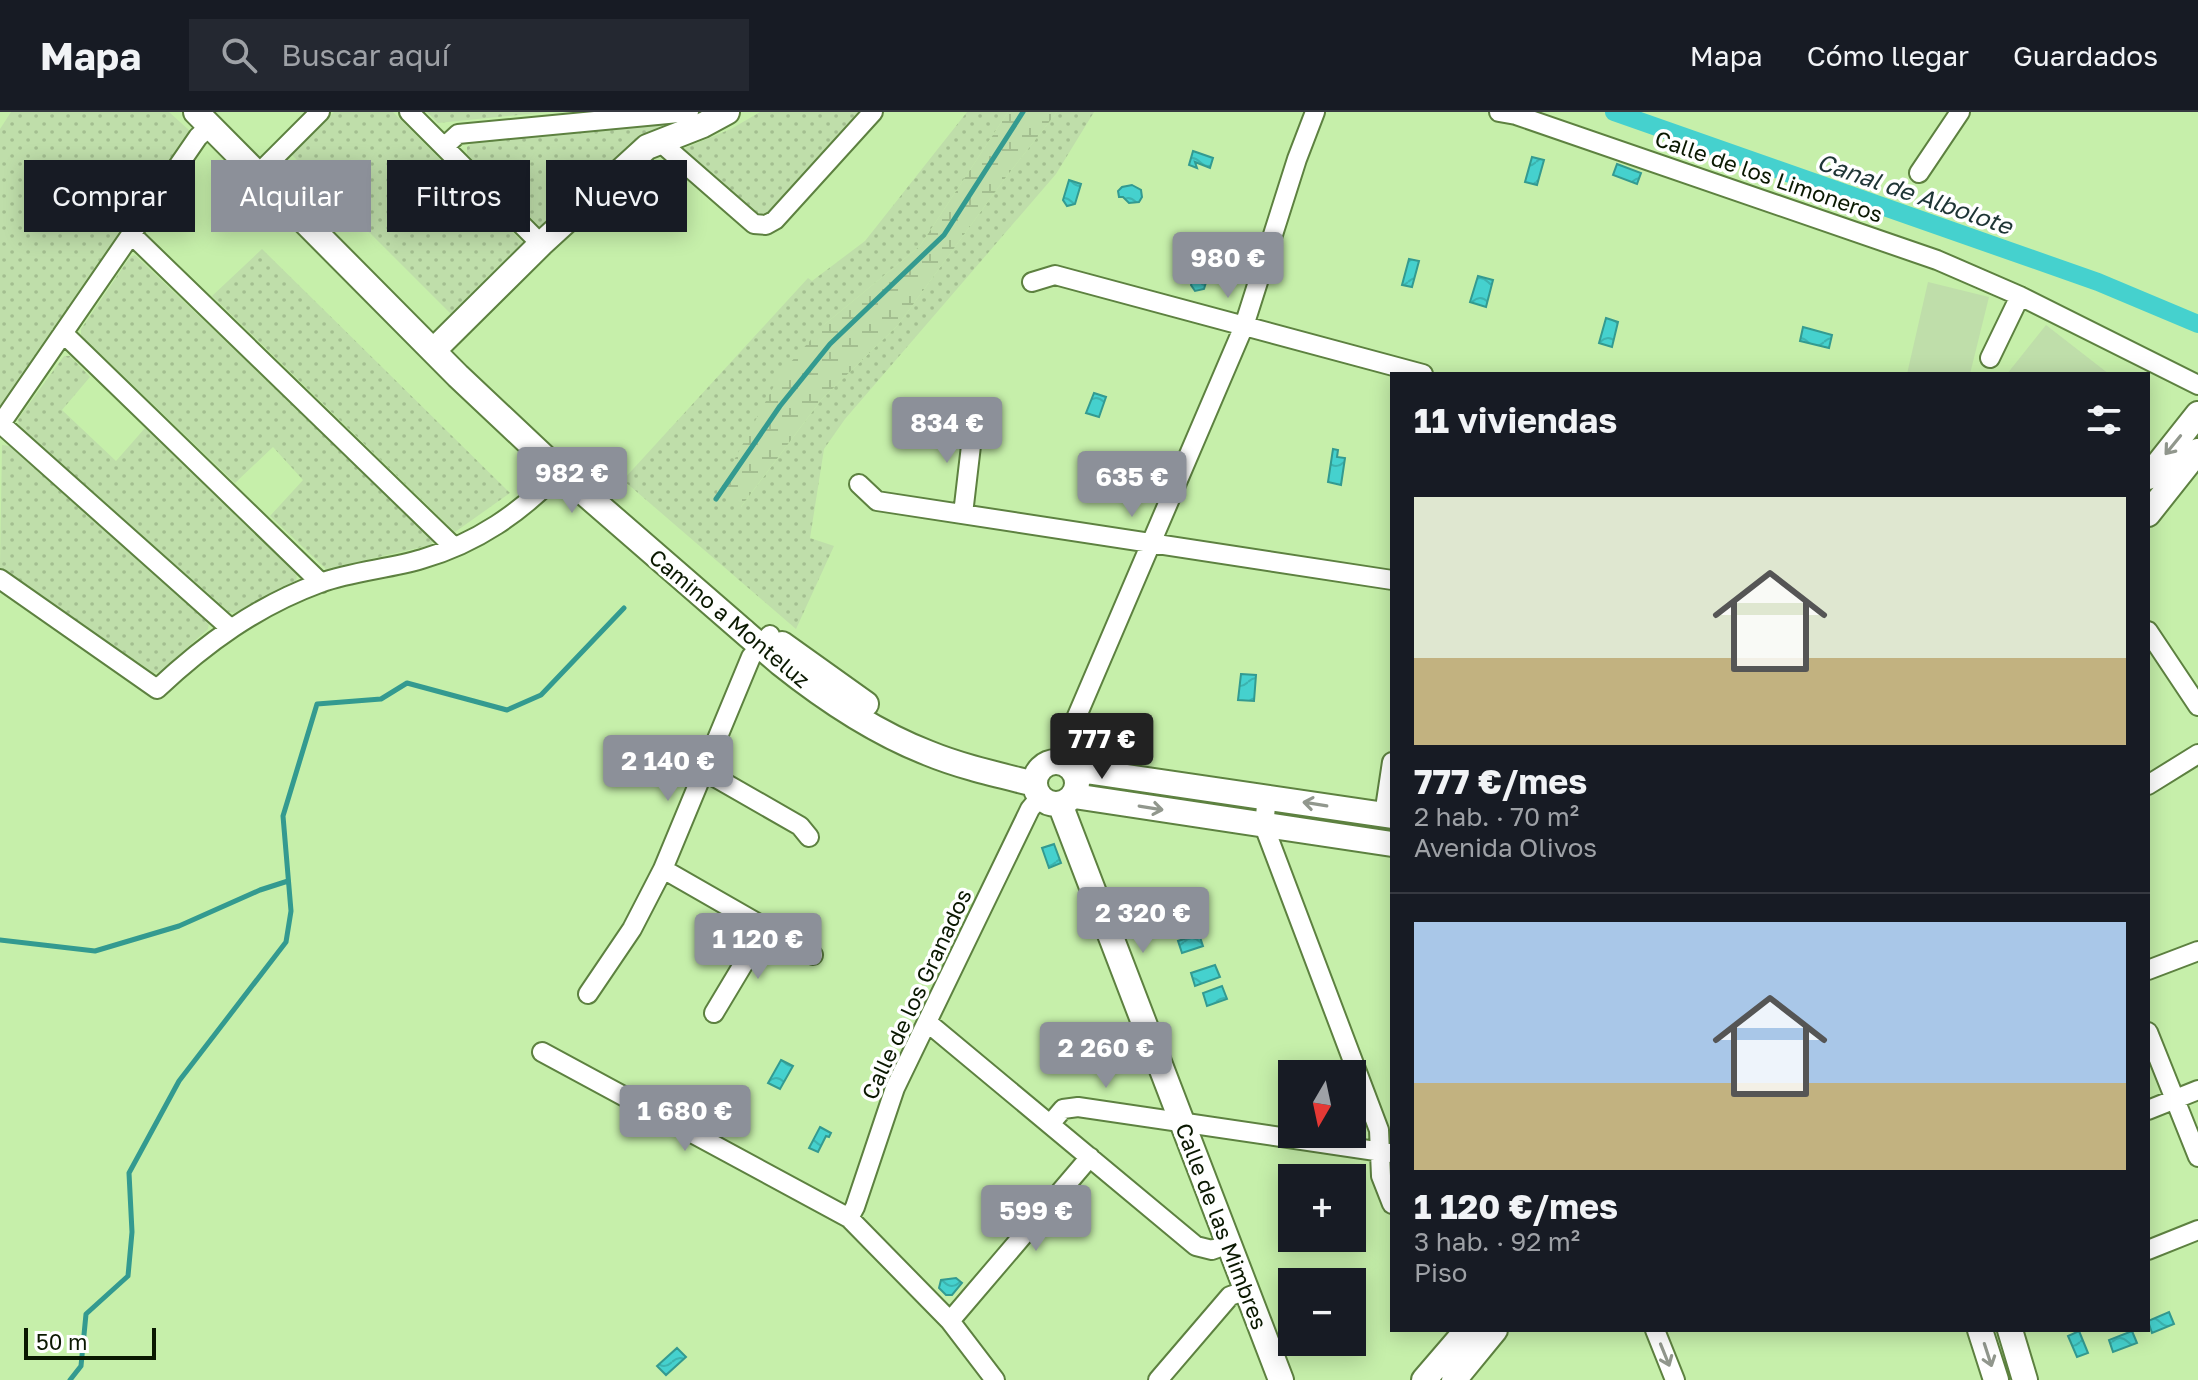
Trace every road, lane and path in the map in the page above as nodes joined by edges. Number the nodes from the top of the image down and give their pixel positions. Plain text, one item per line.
1 (320, 112) edge
2 (409, 112) edge
3 (689, 112) edge
4 (873, 112) edge
5 (1315, 112) edge
6 (1499, 112) edge
7 (1960, 112) edge
8 (721, 113) edge
9 (207, 117) edge
10 (660, 142) junction
11 (444, 147) junction
12 (253, 160) edge
13 (272, 160) edge
14 (1919, 173) dead end
15 (326, 232) edge
16 (132, 235) junction
17 (541, 244) junction
18 (1032, 282) dead end
19 (2020, 296) junction
20 (1244, 326) junction
21 (63, 333) junction
22 (439, 345) junction
23 (1990, 358) dead end
24 (1416, 372) edge
25 (2198, 385) edge
26 (2198, 414) edge
27 (974, 420) dead end
28 (0, 425) edge
29 (2198, 451) edge
30 (560, 472) junction
31 (2150, 474) edge
32 (859, 484) dead end
33 (2150, 511) edge
34 (963, 514) junction
35 (1150, 543) junction
36 (454, 547) junction
37 (0, 579) edge
38 (1390, 580) edge
39 (321, 583) junction
40 (230, 628) junction
41 (2150, 634) edge
42 (765, 639) junction
43 (2198, 706) edge
44 (2198, 754) edge
45 (704, 771) junction
46 (1054, 783) junction
47 (2150, 784) edge
48 (1390, 788) edge
49 (1267, 796) junction
50 (1388, 815) edge
51 (1264, 826) junction
52 (809, 837) dead end
53 (1390, 844) edge
54 (663, 869) junction
55 (765, 928) junction
56 (2198, 951) edge
57 (813, 955) dead end
58 (2150, 969) edge
59 (588, 994) dead end
60 (714, 1013) dead end
61 (927, 1022) junction
62 (2150, 1037) edge
63 (542, 1052) dead end
64 (2198, 1090) edge
65 (2175, 1099) junction
66 (2150, 1109) edge
67 (1051, 1123) junction
68 (1182, 1124) junction
69 (1386, 1153) edge
70 (1090, 1157) junction
71 (2198, 1157) edge
72 (1390, 1199) edge
73 (849, 1218) junction
74 (2198, 1230) edge
75 (1229, 1244) junction
76 (2150, 1249) edge
77 (1247, 1290) junction
78 (950, 1321) junction
79 (1489, 1332) edge
80 (1656, 1332) edge
81 (1981, 1332) edge
82 (2011, 1332) edge
83 (1459, 1342) edge
84 (995, 1380) edge
85 (1158, 1380) edge
86 (1281, 1380) edge
87 (1424, 1380) edge
88 (1454, 1380) edge
89 (1675, 1380) edge
90 (1996, 1380) edge
91 (2025, 1380) edge

1 - 13 street
2 - 11 street
3 - 11 street
4 - 10 street
5 - 20 street, Calle de los Granados
6 - 19 street, Calle de los Limoneros
7 - 14 street
8 - 10 street
9 - 12 street, Camino a Monteluz
9 - 16 street
10 - 17 street
11 - 17 street
15 - 22 street, Camino a Monteluz
16 - 21 street
16 - 36 street
17 - 22 street
18 - 20 street
19 - 23 street
19 - 25 street, Calle de los Limoneros
20 - 24 street
20 - 35 street, Calle de los Granados
21 - 28 street
21 - 39 street
22 - 30 street, Camino a Monteluz
22 - 42 street, Camino a Monteluz
26 -> 31 street
27 - 34 street
28 - 40 street
29 - 33 street
30 - 36 street
30 - 42 street, Camino a Monteluz
32 - 34 street
34 - 35 street
35 - 38 street
35 - 46 street, Calle de los Granados
36 - 39 street
37 - 40 street
39 - 40 street
41 - 43 street
42 - 45 street
42 - 46 street, Camino a Monteluz
44 - 47 street
45 - 52 street
45 - 54 street
46 - 49 street
46 -> 51 street
46 - 61 street, Calle de los Granados
46 - 68 street, Calle de las Mimbres
48 - 50 street
50 -> 49 street
49 - 51 street
51 - 53 street
51 - 69 street
54 - 55 street
54 - 59 street
55 - 57 street
55 - 60 street
56 - 58 street
61 - 67 street
61 - 73 street, Calle de los Granados
62 - 65 street
63 - 73 street
64 - 65 street
65 - 66 street
65 - 71 street
67 - 68 street
67 - 70 street
68 - 69 street
68 - 75 street, Calle de las Mimbres
69 - 72 street
70 - 75 street
70 - 78 street
73 - 78 street
74 - 76 street
75 - 77 street, Calle de las Mimbres
77 - 85 street
77 - 86 street, Calle de las Mimbres
78 - 84 street
79 - 83 street
80 -> 89 street
81 -> 90 street
82 - 91 street
83 - 87 street
83 - 88 street

